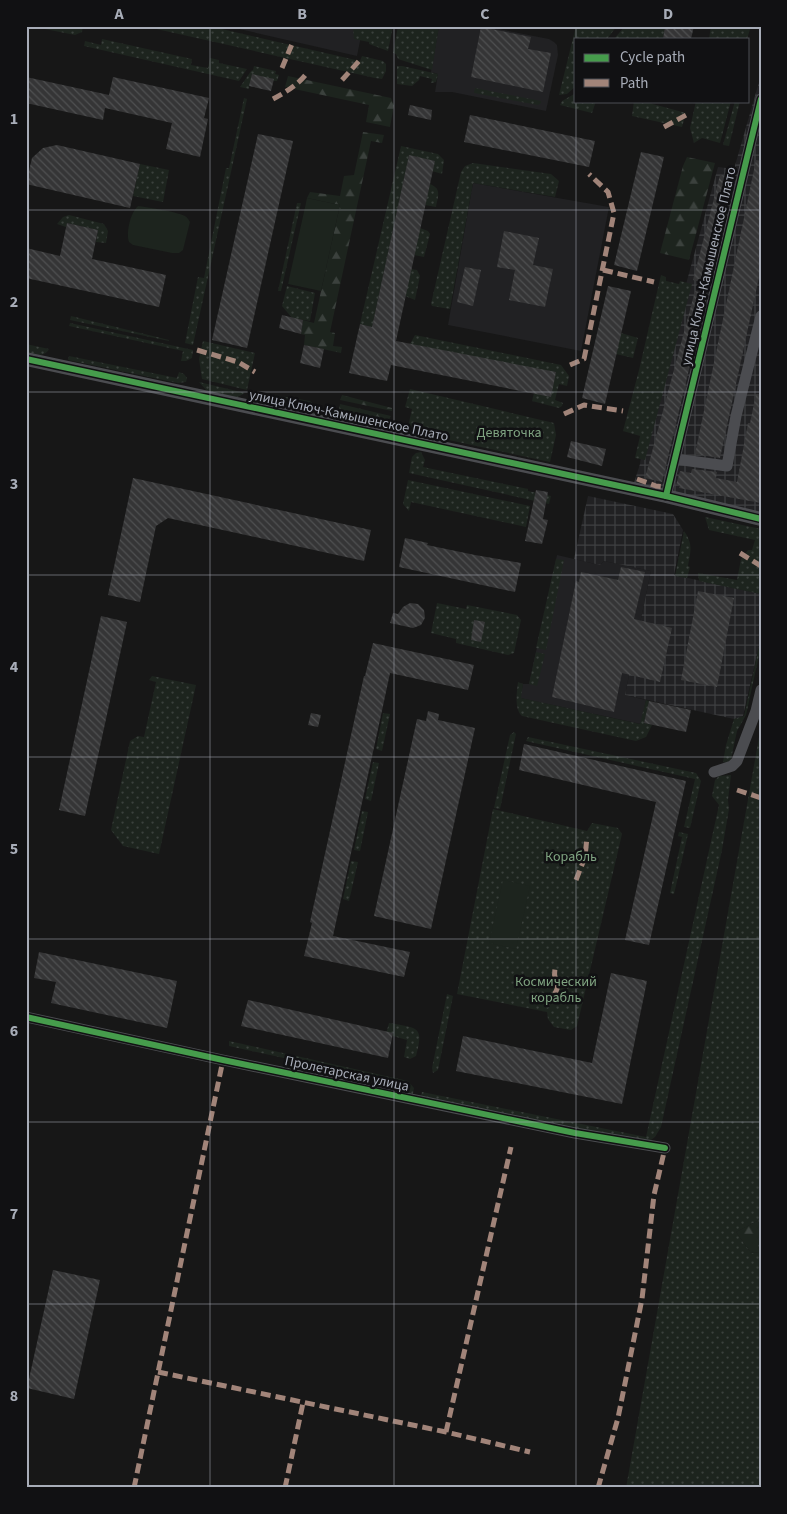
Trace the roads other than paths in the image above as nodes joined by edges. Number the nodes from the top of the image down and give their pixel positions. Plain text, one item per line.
1 (761, 99) edge
2 (761, 316) edge
3 (26, 359) edge
4 (675, 459) junction
5 (666, 496) junction
6 (761, 519) edge
7 (761, 690) edge
8 (714, 772) dead end
9 (26, 1017) edge
10 (665, 1148) dead end

1 - 4 street, улица Ключ-Камышенское Плато
2 - 4 street
3 - 5 street, улица Ключ-Камышенское Плато
4 - 5 street, улица Ключ-Камышенское Плато
5 - 6 street, улица Ключ-Камышенское Плато
7 - 8 street
9 - 10 street, Пролетарская улица

